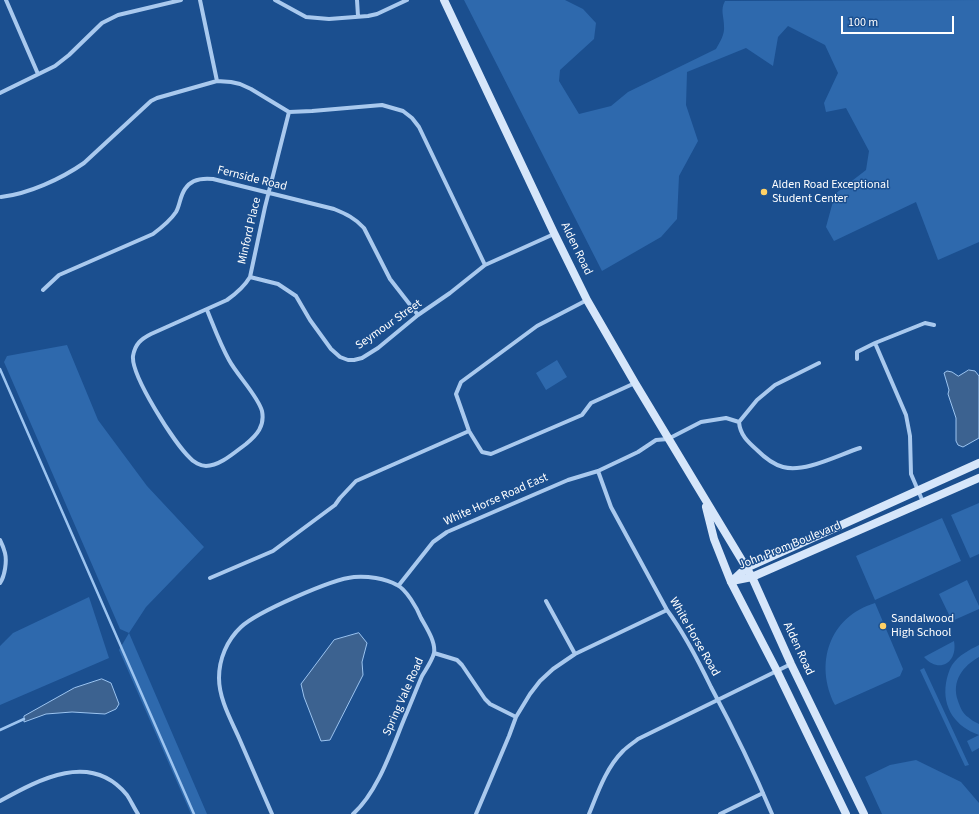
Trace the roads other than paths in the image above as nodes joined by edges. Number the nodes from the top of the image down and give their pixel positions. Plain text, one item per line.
1 (6, 0) edge
2 (181, 0) edge
3 (200, 0) edge
4 (274, 0) edge
5 (357, 0) edge
6 (407, 0) edge
7 (444, 0) edge
8 (358, 16) junction
9 (38, 74) junction
10 (217, 81) junction
11 (0, 93) edge
12 (289, 112) junction
13 (269, 194) junction
14 (1, 197) dead end
15 (554, 233) junction
16 (485, 265) junction
17 (250, 277) junction
18 (43, 290) dead end
19 (588, 300) junction
20 (207, 310) junction
21 (418, 315) junction
22 (934, 325) dead end
23 (875, 343) junction
24 (857, 359) dead end
25 (819, 363) dead end
26 (635, 383) junction
27 (739, 422) junction
28 (470, 431) junction
29 (668, 439) junction
30 (860, 448) dead end
31 (979, 463) edge
32 (598, 471) junction
33 (979, 478) edge
34 (917, 490) junction
35 (704, 499) junction
36 (922, 502) junction
37 (0, 540) edge
38 (746, 568) junction
39 (752, 577) junction
40 (210, 578) dead end
41 (0, 582) edge
42 (731, 582) junction
43 (399, 585) junction
44 (546, 601) dead end
45 (667, 610) junction
46 (434, 653) junction
47 (575, 654) junction
48 (791, 664) junction
49 (777, 671) junction
50 (718, 699) junction
51 (516, 717) junction
52 (763, 793) junction
53 (0, 801) edge
54 (138, 814) edge
55 (272, 814) edge
56 (353, 814) edge
57 (476, 814) edge
58 (589, 814) edge
59 (720, 814) edge
60 (772, 814) edge
61 (846, 814) edge
62 (864, 814) edge

1 - 9 street
2 - 9 street
3 - 10 street
4 - 8 street
5 - 8 street
6 - 8 street
7 - 15 street, Alden Road
9 - 11 street
10 - 12 street
10 - 14 street
12 - 13 street, Minford Place
12 - 16 street
13 - 17 street, Minford Place
13 - 18 street, Fernside Road
13 - 21 street, Fernside Road
15 - 16 street, Seymour Street
15 - 19 street, Alden Road
16 - 21 street, Seymour Street
17 - 20 street, Minford Place
17 - 21 street, Seymour Street
19 - 26 street, Alden Road
19 - 28 street
20 - 20 street, Minford Place
22 - 23 street
23 - 24 street
23 - 34 street
25 - 27 street
26 - 28 street
26 - 29 street, Alden Road
27 - 29 street, White Horse Road East
27 - 30 street
28 - 40 street
29 - 32 street, White Horse Road East
29 - 35 street, Alden Road
31 - 34 street, John Prom Boulevard
32 - 43 street, White Horse Road East
32 - 45 street, White Horse Road
33 - 36 street, John Prom Boulevard
34 - 36 street
34 - 38 street, John Prom Boulevard
35 - 38 street, Alden Road
35 - 42 street, Alden Road
36 - 39 street, John Prom Boulevard
37 - 41 street
38 - 39 street, Alden Road
38 - 42 street, John Prom Boulevard
39 - 42 street, John Prom Boulevard
39 - 48 street, Alden Road
42 - 49 street, Alden Road
43 - 46 street, Spring Vale Road
43 - 55 street
44 - 47 street
45 - 47 street
45 - 50 street, White Horse Road
46 - 51 street
46 - 56 street, Spring Vale Road
47 - 51 street
48 - 49 street
48 - 62 street, Alden Road
49 - 50 street
49 - 61 street, Alden Road
50 - 52 street, White Horse Road
50 - 58 street
51 - 57 street
52 - 59 street
52 - 60 street, White Horse Road
53 - 54 street

